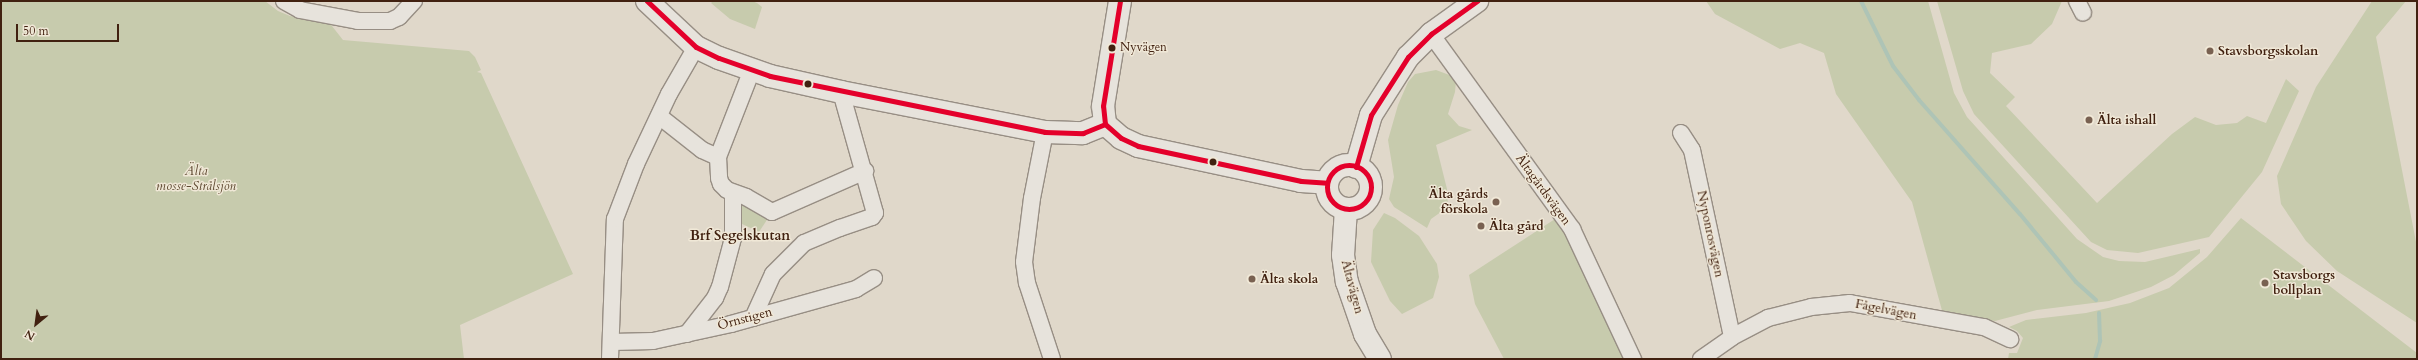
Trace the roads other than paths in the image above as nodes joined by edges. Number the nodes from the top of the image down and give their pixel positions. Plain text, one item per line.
1 (284, 1) edge
2 (414, 1) edge
3 (647, 1) edge
4 (1120, 1) edge
5 (1477, 1) edge
6 (1431, 34) junction
7 (696, 47) junction
8 (748, 80) dead end
9 (841, 92) junction
10 (659, 116) junction
11 (1105, 124) junction
12 (1045, 132) junction
13 (1681, 133) dead end
14 (718, 157) junction
15 (1356, 167) junction
16 (864, 171) junction
17 (1327, 183) junction
18 (733, 194) junction
19 (1346, 209) junction
20 (874, 278) dead end
21 (753, 318) junction
22 (687, 334) junction
23 (1732, 337) junction
24 (2010, 338) dead end
25 (612, 342) junction
26 (610, 359) edge
27 (1052, 359) edge
28 (1380, 359) edge
29 (1633, 359) edge
30 (1701, 359) edge

1 - 2 street
3 - 7 street
4 - 11 street
5 - 6 street
6 - 15 street
6 - 29 street, Ältagårdsvägen
7 - 9 street
7 - 10 street
8 - 14 street
9 - 12 street
9 - 16 street
10 - 14 street
10 - 25 street
11 - 12 street
11 - 17 street
12 - 27 street
13 - 23 street, Nyponrosvägen
14 - 18 street
15 - 17 street
15 - 19 street
16 - 18 street
16 - 21 street
17 - 19 street
18 - 22 street
19 - 28 street, Ältavägen
20 - 21 street, Örnstigen
21 - 22 street, Örnstigen
22 - 25 street, Örnstigen
23 - 24 street, Fågelvägen
23 - 30 street, Fågelvägen
25 - 26 street

